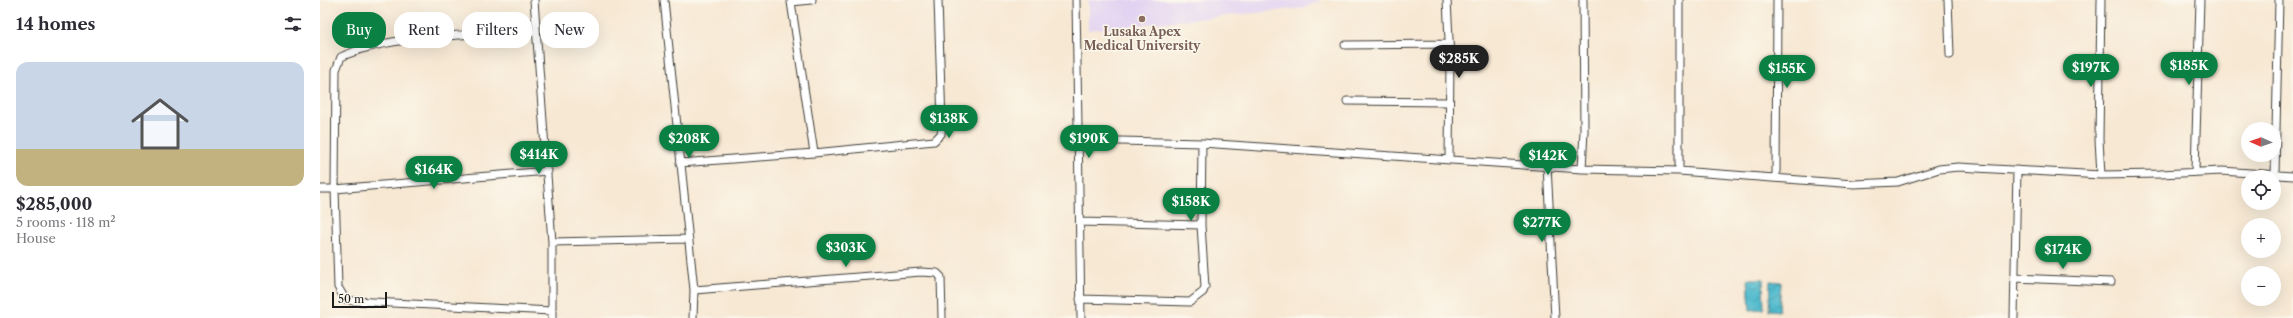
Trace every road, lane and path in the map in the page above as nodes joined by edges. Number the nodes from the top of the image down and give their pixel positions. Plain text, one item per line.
1 (534, 0) edge
2 (664, 0) edge
3 (812, 0) edge
4 (938, 0) edge
5 (1076, 0) edge
6 (1447, 0) edge
7 (1582, 0) edge
8 (1679, 0) edge
9 (1777, 0) edge
10 (1948, 0) edge
11 (2101, 0) edge
12 (2200, 0) edge
13 (2279, 0) edge
14 (535, 32) junction
15 (1448, 44) junction
16 (1345, 45) dead end
17 (1950, 55) dead end
18 (1347, 101) dead end
19 (1448, 102) junction
20 (1079, 140) junction
21 (1202, 143) junction
22 (814, 153) junction
23 (1449, 159) junction
24 (680, 163) junction
25 (1547, 166) junction
26 (1582, 169) junction
27 (2017, 170) junction
28 (2276, 170) edge
29 (548, 171) junction
30 (1679, 171) junction
31 (2195, 171) junction
32 (2241, 173) edge
33 (2102, 175) junction
34 (2281, 175) edge
35 (2293, 176) edge
36 (1776, 178) junction
37 (320, 189) edge
38 (335, 189) junction
39 (1080, 222) junction
40 (1201, 225) junction
41 (688, 239) junction
42 (552, 242) junction
43 (2014, 278) junction
44 (2111, 282) dead end
45 (694, 290) junction
46 (1080, 299) junction
47 (552, 315) edge
48 (693, 318) edge
49 (942, 318) edge
50 (1081, 318) edge
51 (1555, 318) edge
52 (2014, 318) edge

1 - 14 street
2 - 24 street
3 - 22 street
4 - 22 street
5 - 20 street
6 - 15 street
7 - 26 street
8 - 30 street
9 - 36 street
10 - 17 street
11 - 33 street
12 - 31 street
13 - 28 street
14 - 29 street
14 - 38 street
15 - 16 street
15 - 19 street
18 - 19 street
19 - 23 street
20 - 21 street
20 - 39 street
21 - 23 street
21 - 40 street
22 - 24 street
23 - 25 street
24 - 41 street
25 - 26 street
25 - 51 street
26 - 30 street
27 - 33 street
27 - 36 street
27 - 43 street
29 - 38 street
29 - 42 street
30 - 36 street
31 - 32 street
31 - 33 street
34 - 35 street
37 - 38 street
38 - 47 street
39 - 40 street
39 - 46 street
40 - 46 street
41 - 42 street
41 - 45 street
42 - 47 street
43 - 44 street
43 - 52 street
45 - 48 street
45 - 49 street
46 - 50 street

